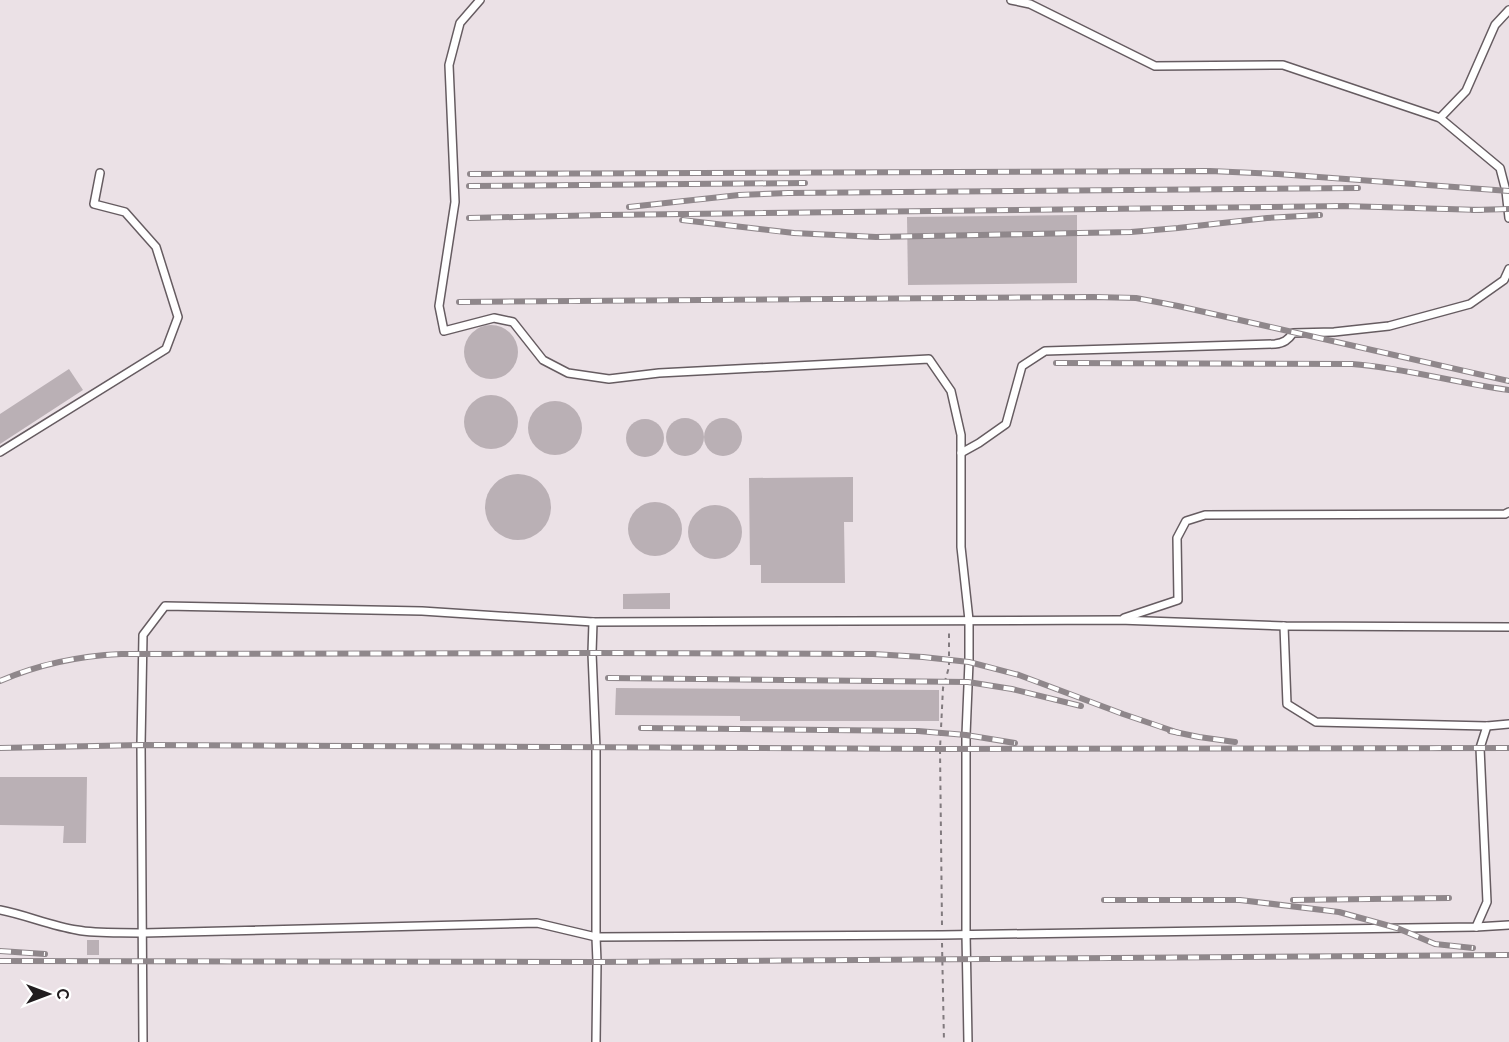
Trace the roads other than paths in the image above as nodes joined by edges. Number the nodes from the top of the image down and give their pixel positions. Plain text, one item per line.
1 (480, 0) edge
2 (1011, 0) edge
3 (1509, 10) edge
4 (1440, 118) junction
5 (100, 173) dead end
6 (1509, 218) edge
7 (1509, 270) edge
8 (0, 452) edge
9 (961, 453) junction
10 (1509, 512) edge
11 (969, 620) junction
12 (1119, 620) junction
13 (593, 622) junction
14 (1284, 626) junction
15 (1509, 627) edge
16 (1509, 724) edge
17 (1487, 726) junction
18 (0, 910) edge
19 (1509, 925) edge
20 (1476, 927) junction
21 (142, 933) junction
22 (966, 934) junction
23 (596, 937) junction
24 (143, 1042) edge
25 (596, 1042) edge
26 (968, 1042) edge

1 - 9 lane
2 - 4 lane
3 - 4 lane
4 - 6 lane
5 - 8 lane
7 - 9 lane
9 - 11 lane
10 - 12 lane
11 - 12 lane
11 - 13 lane
11 - 22 lane
12 - 14 lane
13 - 21 lane
13 - 23 lane
14 - 15 lane
14 - 17 lane
16 - 17 lane
17 - 20 lane
18 - 21 lane
19 - 20 lane
20 - 22 lane
21 - 23 lane
21 - 24 lane
22 - 23 lane
22 - 26 lane
23 - 25 lane

